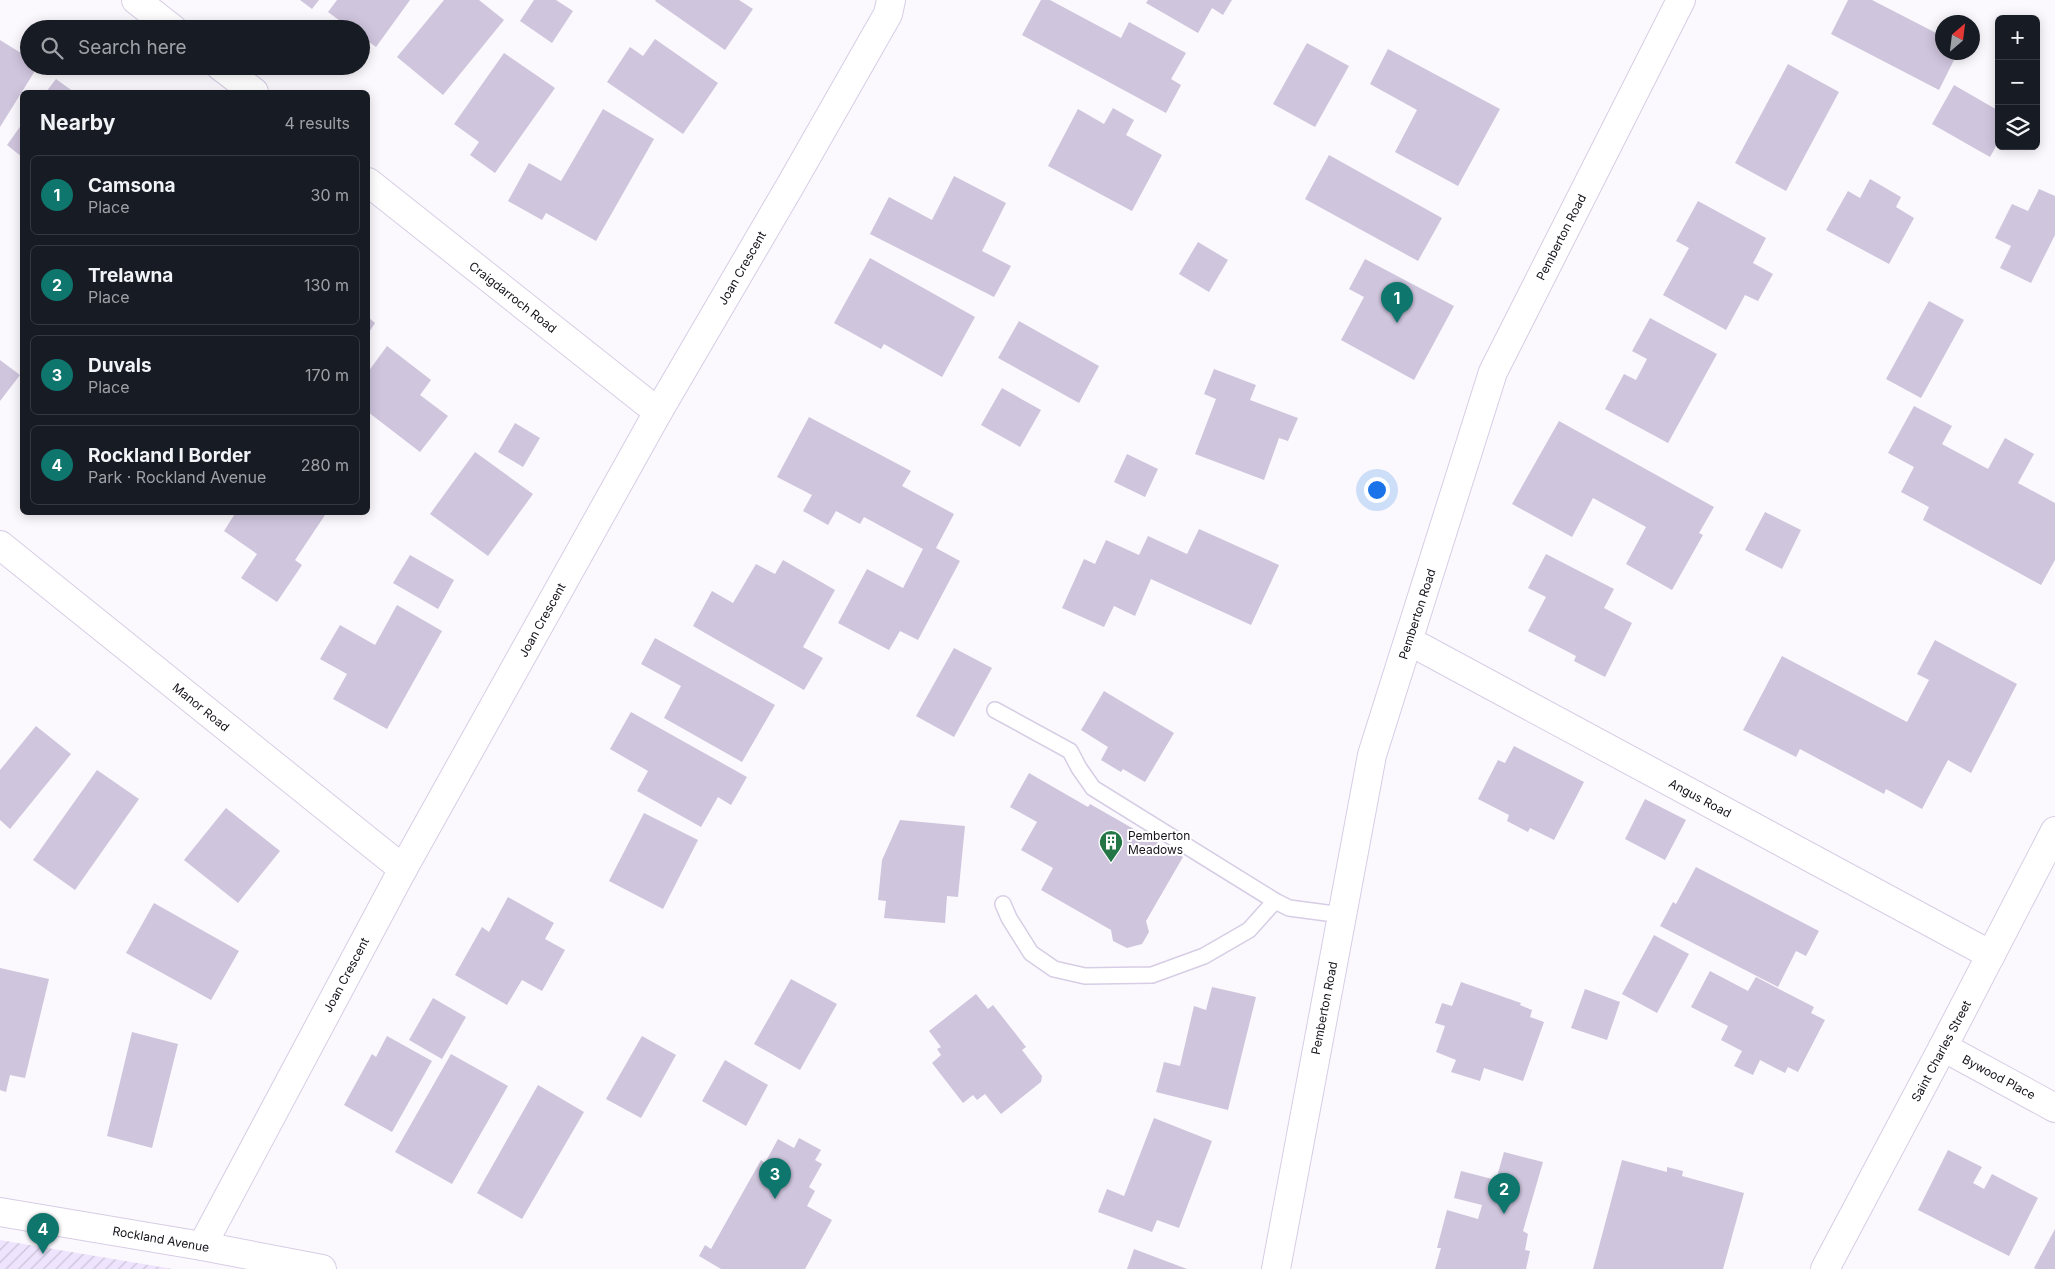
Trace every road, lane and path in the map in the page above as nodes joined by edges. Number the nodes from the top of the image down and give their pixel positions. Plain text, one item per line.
1 (136, 0) edge
2 (891, 0) edge
3 (1681, 0) edge
4 (162, 20) edge
5 (232, 75) edge
6 (251, 90) edge
7 (370, 184) edge
8 (658, 412) junction
9 (0, 545) edge
10 (1409, 641) junction
11 (995, 710) dead end
12 (2055, 831) edge
13 (403, 869) junction
14 (1275, 901) junction
15 (1003, 904) dead end
16 (1342, 915) junction
17 (1991, 954) junction
18 (1943, 1048) junction
19 (2055, 1108) edge
20 (0, 1212) edge
21 (202, 1246) junction
22 (322, 1269) edge
23 (1276, 1269) edge
24 (1825, 1269) edge

1 - 4 street
2 - 8 street, Joan Crescent
3 - 10 street, Pemberton Road
5 - 6 street
7 - 8 street, Craigdarroch Road
8 - 13 street, Joan Crescent
9 - 13 street, Manor Road
10 - 16 street, Pemberton Road
10 - 17 street, Angus Road
11 - 14 lane
12 - 17 street, Saint Charles Street
13 - 21 street, Joan Crescent
14 - 15 lane
14 - 16 lane
16 - 23 street, Pemberton Road
17 - 18 street, Saint Charles Street
18 - 19 street, Bywood Place
18 - 24 street, Saint Charles Street
20 - 21 street, Rockland Avenue
21 - 22 street, Rockland Avenue

